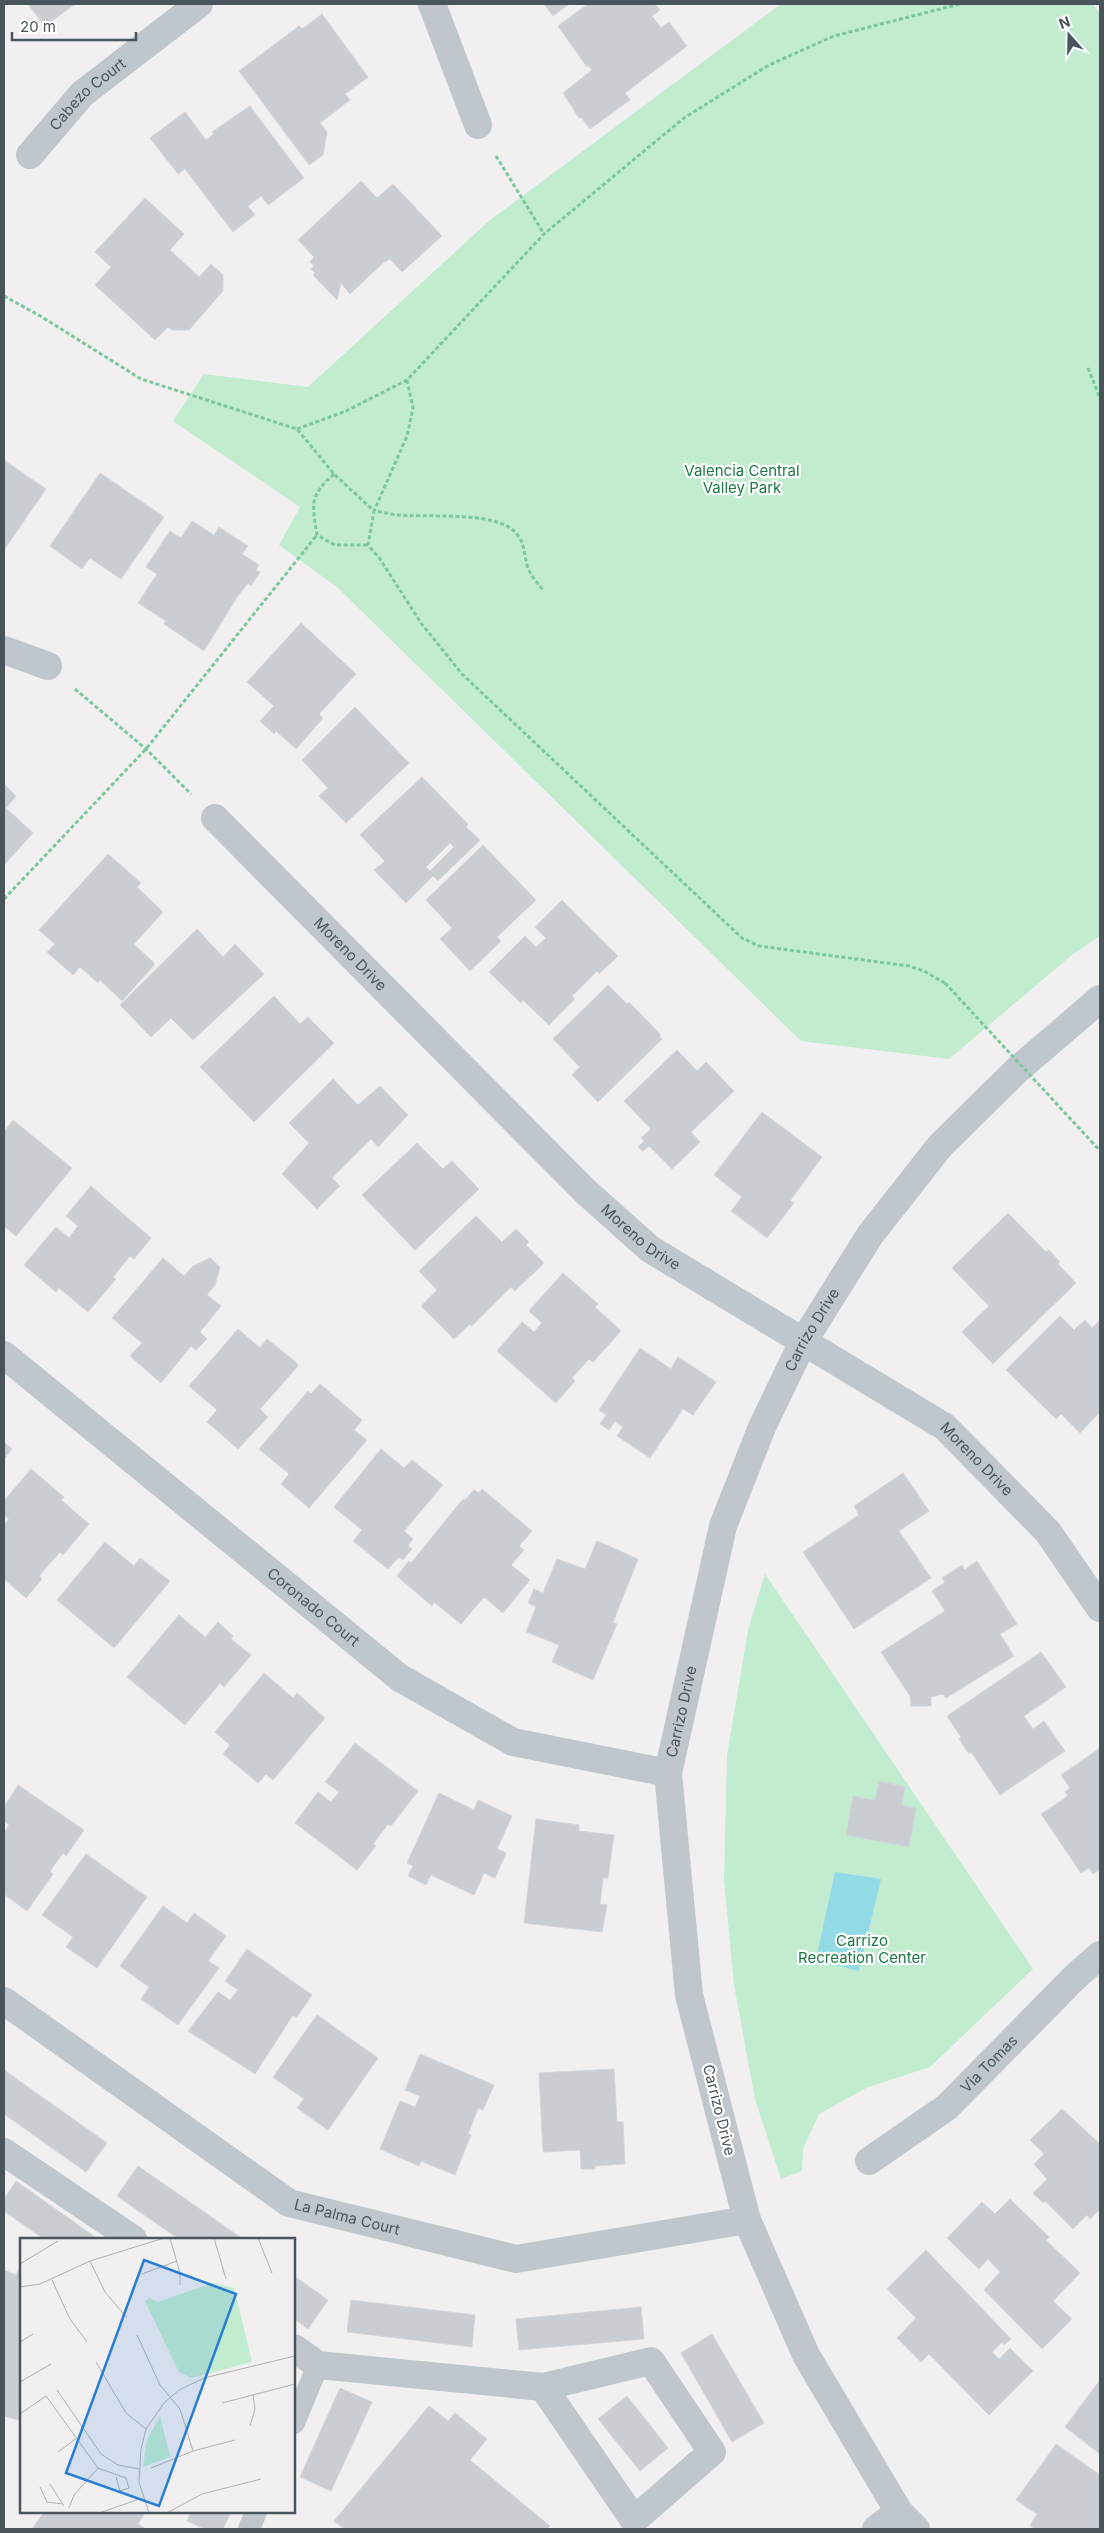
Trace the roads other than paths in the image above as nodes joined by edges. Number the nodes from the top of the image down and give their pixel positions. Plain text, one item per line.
1 (199, 4) edge
2 (432, 4) edge
3 (478, 125) road end
4 (30, 155) dead end
5 (4, 650) edge
6 (48, 666) road end
7 (215, 818) road end
8 (1100, 999) edge
9 (803, 1342) junction
10 (4, 1354) edge
11 (1100, 1608) edge
12 (668, 1773) junction
13 (1100, 1955) edge
14 (4, 2001) edge
15 (4, 2152) edge
16 (869, 2161) dead end
17 (747, 2220) junction
18 (132, 2238) edge
19 (295, 2349) edge
20 (318, 2365) junction
21 (543, 2387) junction
22 (295, 2421) edge
23 (256, 2513) edge
24 (907, 2520) edge
25 (249, 2529) edge
26 (876, 2529) edge

1 - 4 street, Cabezo Court
2 - 3 street
5 - 6 street
7 - 9 street, Moreno Drive
8 - 9 street, Carrizo Drive
9 - 11 street, Moreno Drive
9 - 12 street, Carrizo Drive
10 - 12 street, Coronado Court
12 - 17 street, Carrizo Drive
13 - 16 street, Via Tomas
14 - 17 street, La Palma Court
15 - 18 street
17 - 24 street, Carrizo Drive
19 - 20 street
20 - 21 street
20 - 22 lane
21 - 21 street
23 - 25 lane
24 - 26 street

